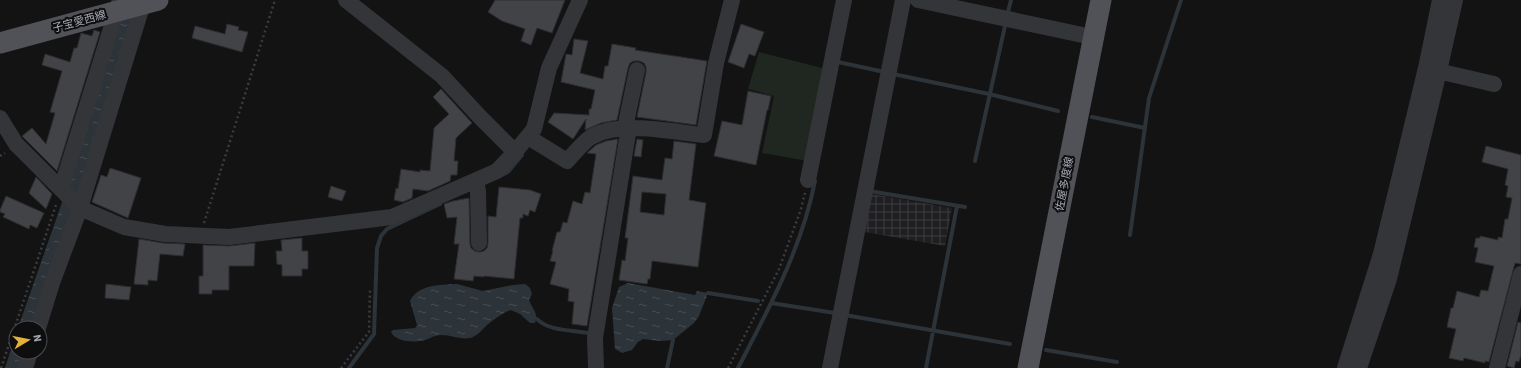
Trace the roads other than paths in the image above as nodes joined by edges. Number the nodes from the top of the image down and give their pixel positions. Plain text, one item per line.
1 (346, 0) edge
2 (580, 0) edge
3 (732, 0) edge
4 (844, 0) edge
5 (903, 0) edge
6 (918, 0) edge
7 (1100, 0) edge
8 (1440, 0) edge
9 (1455, 0) edge
10 (146, 3) edge
11 (119, 7) edge
12 (1092, 37) junction
13 (0, 43) edge
14 (637, 70) dead end
15 (1432, 70) junction
16 (1494, 84) dead end
17 (0, 118) edge
18 (627, 128) junction
19 (528, 137) junction
20 (516, 152) junction
21 (808, 180) road end
22 (476, 181) junction
23 (63, 190) junction
24 (79, 207) junction
25 (479, 243) dead end
26 (1387, 257) junction
27 (1521, 274) edge
28 (40, 320) edge
29 (596, 368) edge
30 (830, 368) edge
31 (1028, 368) edge
32 (1345, 368) edge
33 (1360, 368) edge
34 (1497, 368) edge

1 - 20 street
2 - 19 street
3 - 18 street
4 - 21 street
5 - 30 street
6 - 12 street
7 - 12 main road, 佐屋多度線
8 - 15 street
9 - 15 street
10 - 11 main road, 子宝愛西線
10 - 24 street
11 - 13 main road, 子宝愛西線
11 - 23 street
12 - 31 main road, 佐屋多度線
14 - 18 street
15 - 16 street
15 - 26 street
17 - 23 street
18 - 19 street
18 - 29 street
19 - 20 street
20 - 22 street
22 - 24 street
22 - 25 street
23 - 24 street
24 - 28 street
26 - 32 street
26 - 33 street
27 - 34 street

